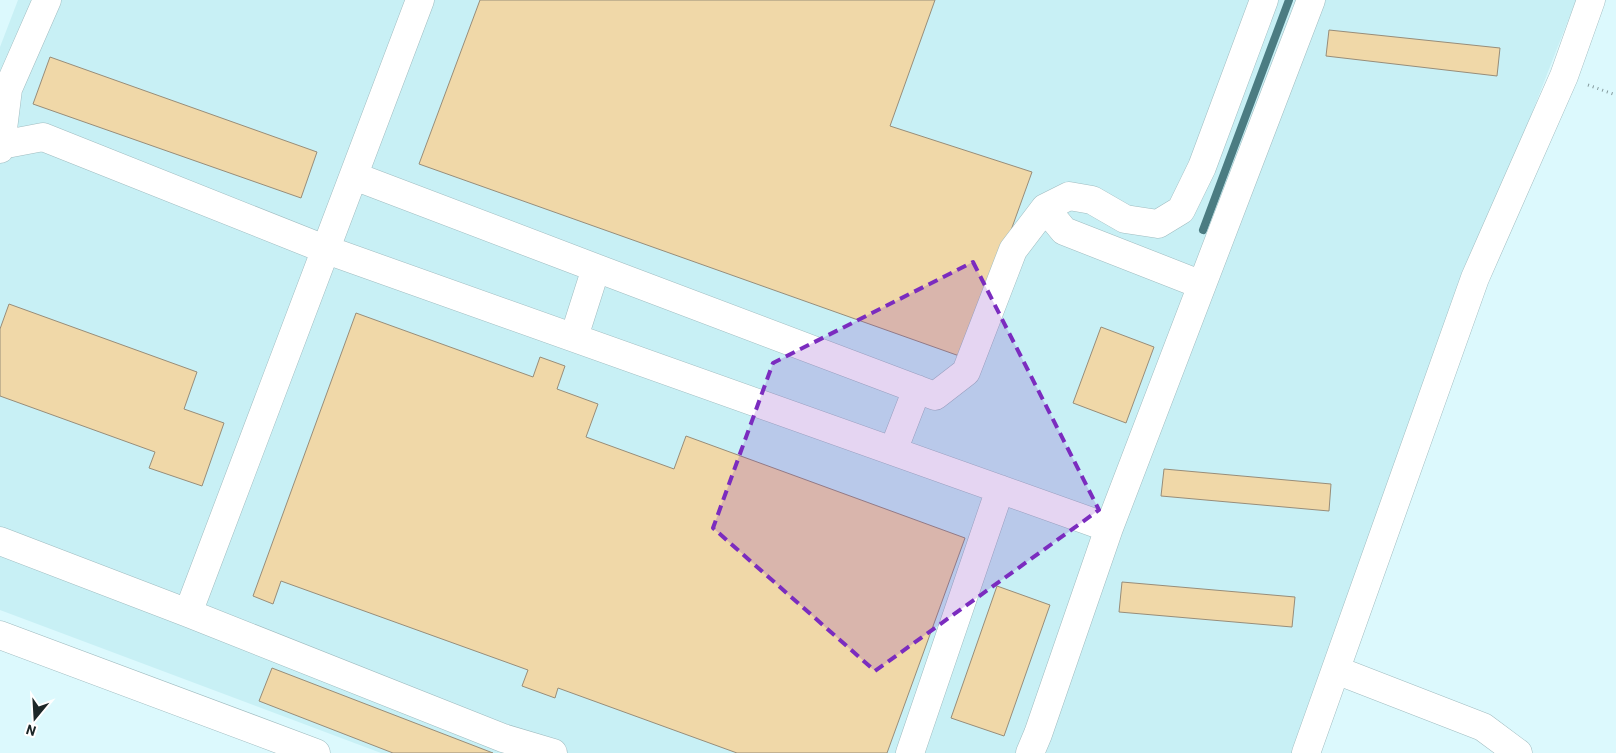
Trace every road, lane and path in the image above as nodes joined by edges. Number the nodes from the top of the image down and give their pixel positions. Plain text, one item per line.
1 (48, 0) edge
2 (420, 0) edge
3 (1264, 0) edge
4 (1312, 0) edge
5 (1592, 0) edge
6 (1, 147) edge
7 (354, 176) junction
8 (1046, 208) junction
9 (326, 250) junction
10 (596, 268) junction
11 (1202, 285) junction
12 (574, 337) junction
13 (917, 390) junction
14 (893, 451) junction
15 (1000, 489) junction
16 (1109, 528) junction
17 (0, 541) edge
18 (188, 613) junction
19 (0, 635) edge
20 (1336, 670) junction
21 (316, 753) edge
22 (553, 753) edge
23 (910, 753) edge
24 (1030, 753) edge
25 (1306, 753) edge
26 (1518, 753) edge

1 - 6 street
2 - 7 street
3 - 8 street
4 - 11 street
5 - 20 street
6 - 9 street
7 - 9 street
7 - 10 street
8 - 11 street
8 - 13 street
9 - 12 street
9 - 18 street
10 - 12 street
10 - 13 street
11 - 16 street
12 - 14 street
13 - 14 street
14 - 15 street
15 - 16 street
15 - 23 street
16 - 24 street
17 - 18 street
18 - 22 street
19 - 21 street
20 - 25 street
20 - 26 street

